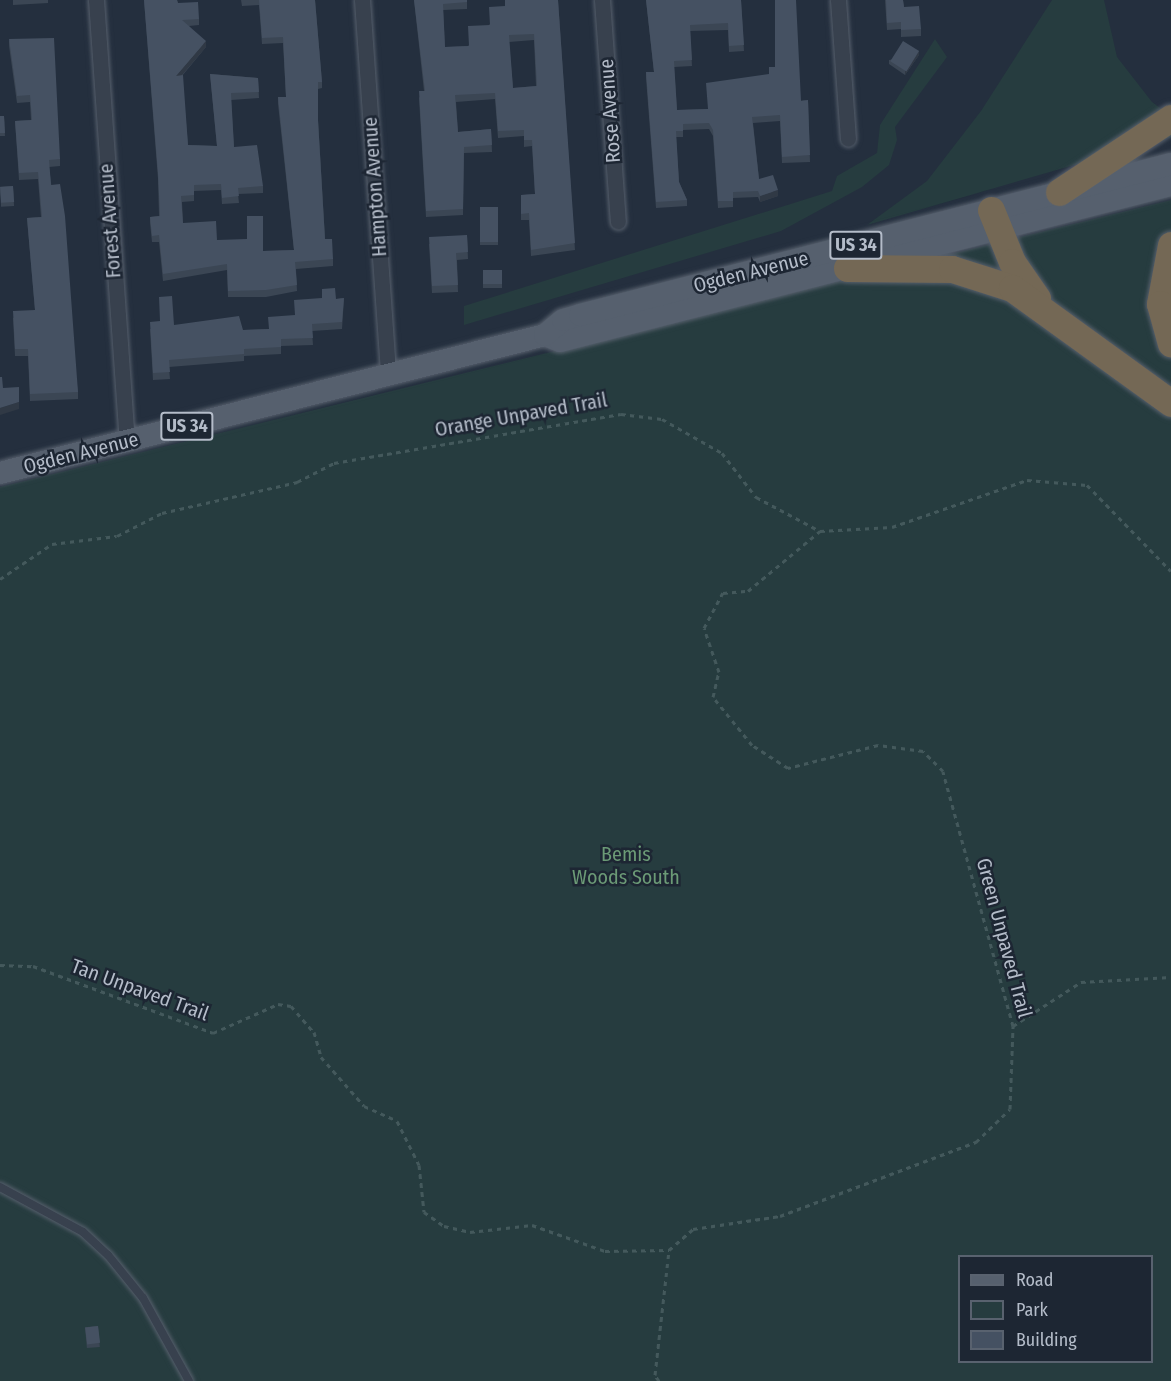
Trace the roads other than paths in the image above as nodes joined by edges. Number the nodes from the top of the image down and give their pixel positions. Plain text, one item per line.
1 (96, 0) edge
2 (362, 0) edge
3 (602, 0) edge
4 (838, 0) edge
5 (1171, 118) edge
6 (848, 139) dead end
7 (1171, 164) edge
8 (1171, 185) edge
9 (1059, 192) junction
10 (994, 219) junction
11 (618, 221) dead end
12 (1171, 244) edge
13 (847, 268) junction
14 (1046, 308) junction
15 (545, 335) junction
16 (1171, 344) edge
17 (388, 374) junction
18 (1171, 404) edge
19 (127, 442) junction
20 (0, 473) edge
21 (0, 1186) edge
22 (189, 1381) edge

1 - 19 street, Forest Avenue
2 - 17 street, Hampton Avenue
3 - 11 street, Rose Avenue
4 - 6 street
5 - 9 highway
7 - 9 main road, Ogden Avenue / US 34
8 - 10 main road, Ogden Avenue / US 34
9 - 10 main road, Ogden Avenue / US 34
10 - 13 main road, Ogden Avenue / US 34
10 - 14 highway
10 - 15 main road, Ogden Avenue / US 34
12 - 16 highway
13 - 14 highway
13 - 15 main road, Ogden Avenue / US 34
14 - 18 highway
15 - 17 main road, Ogden Avenue / US 34
17 - 19 main road, Ogden Avenue / US 34
19 - 20 main road, Ogden Avenue / US 34
21 - 22 lane

